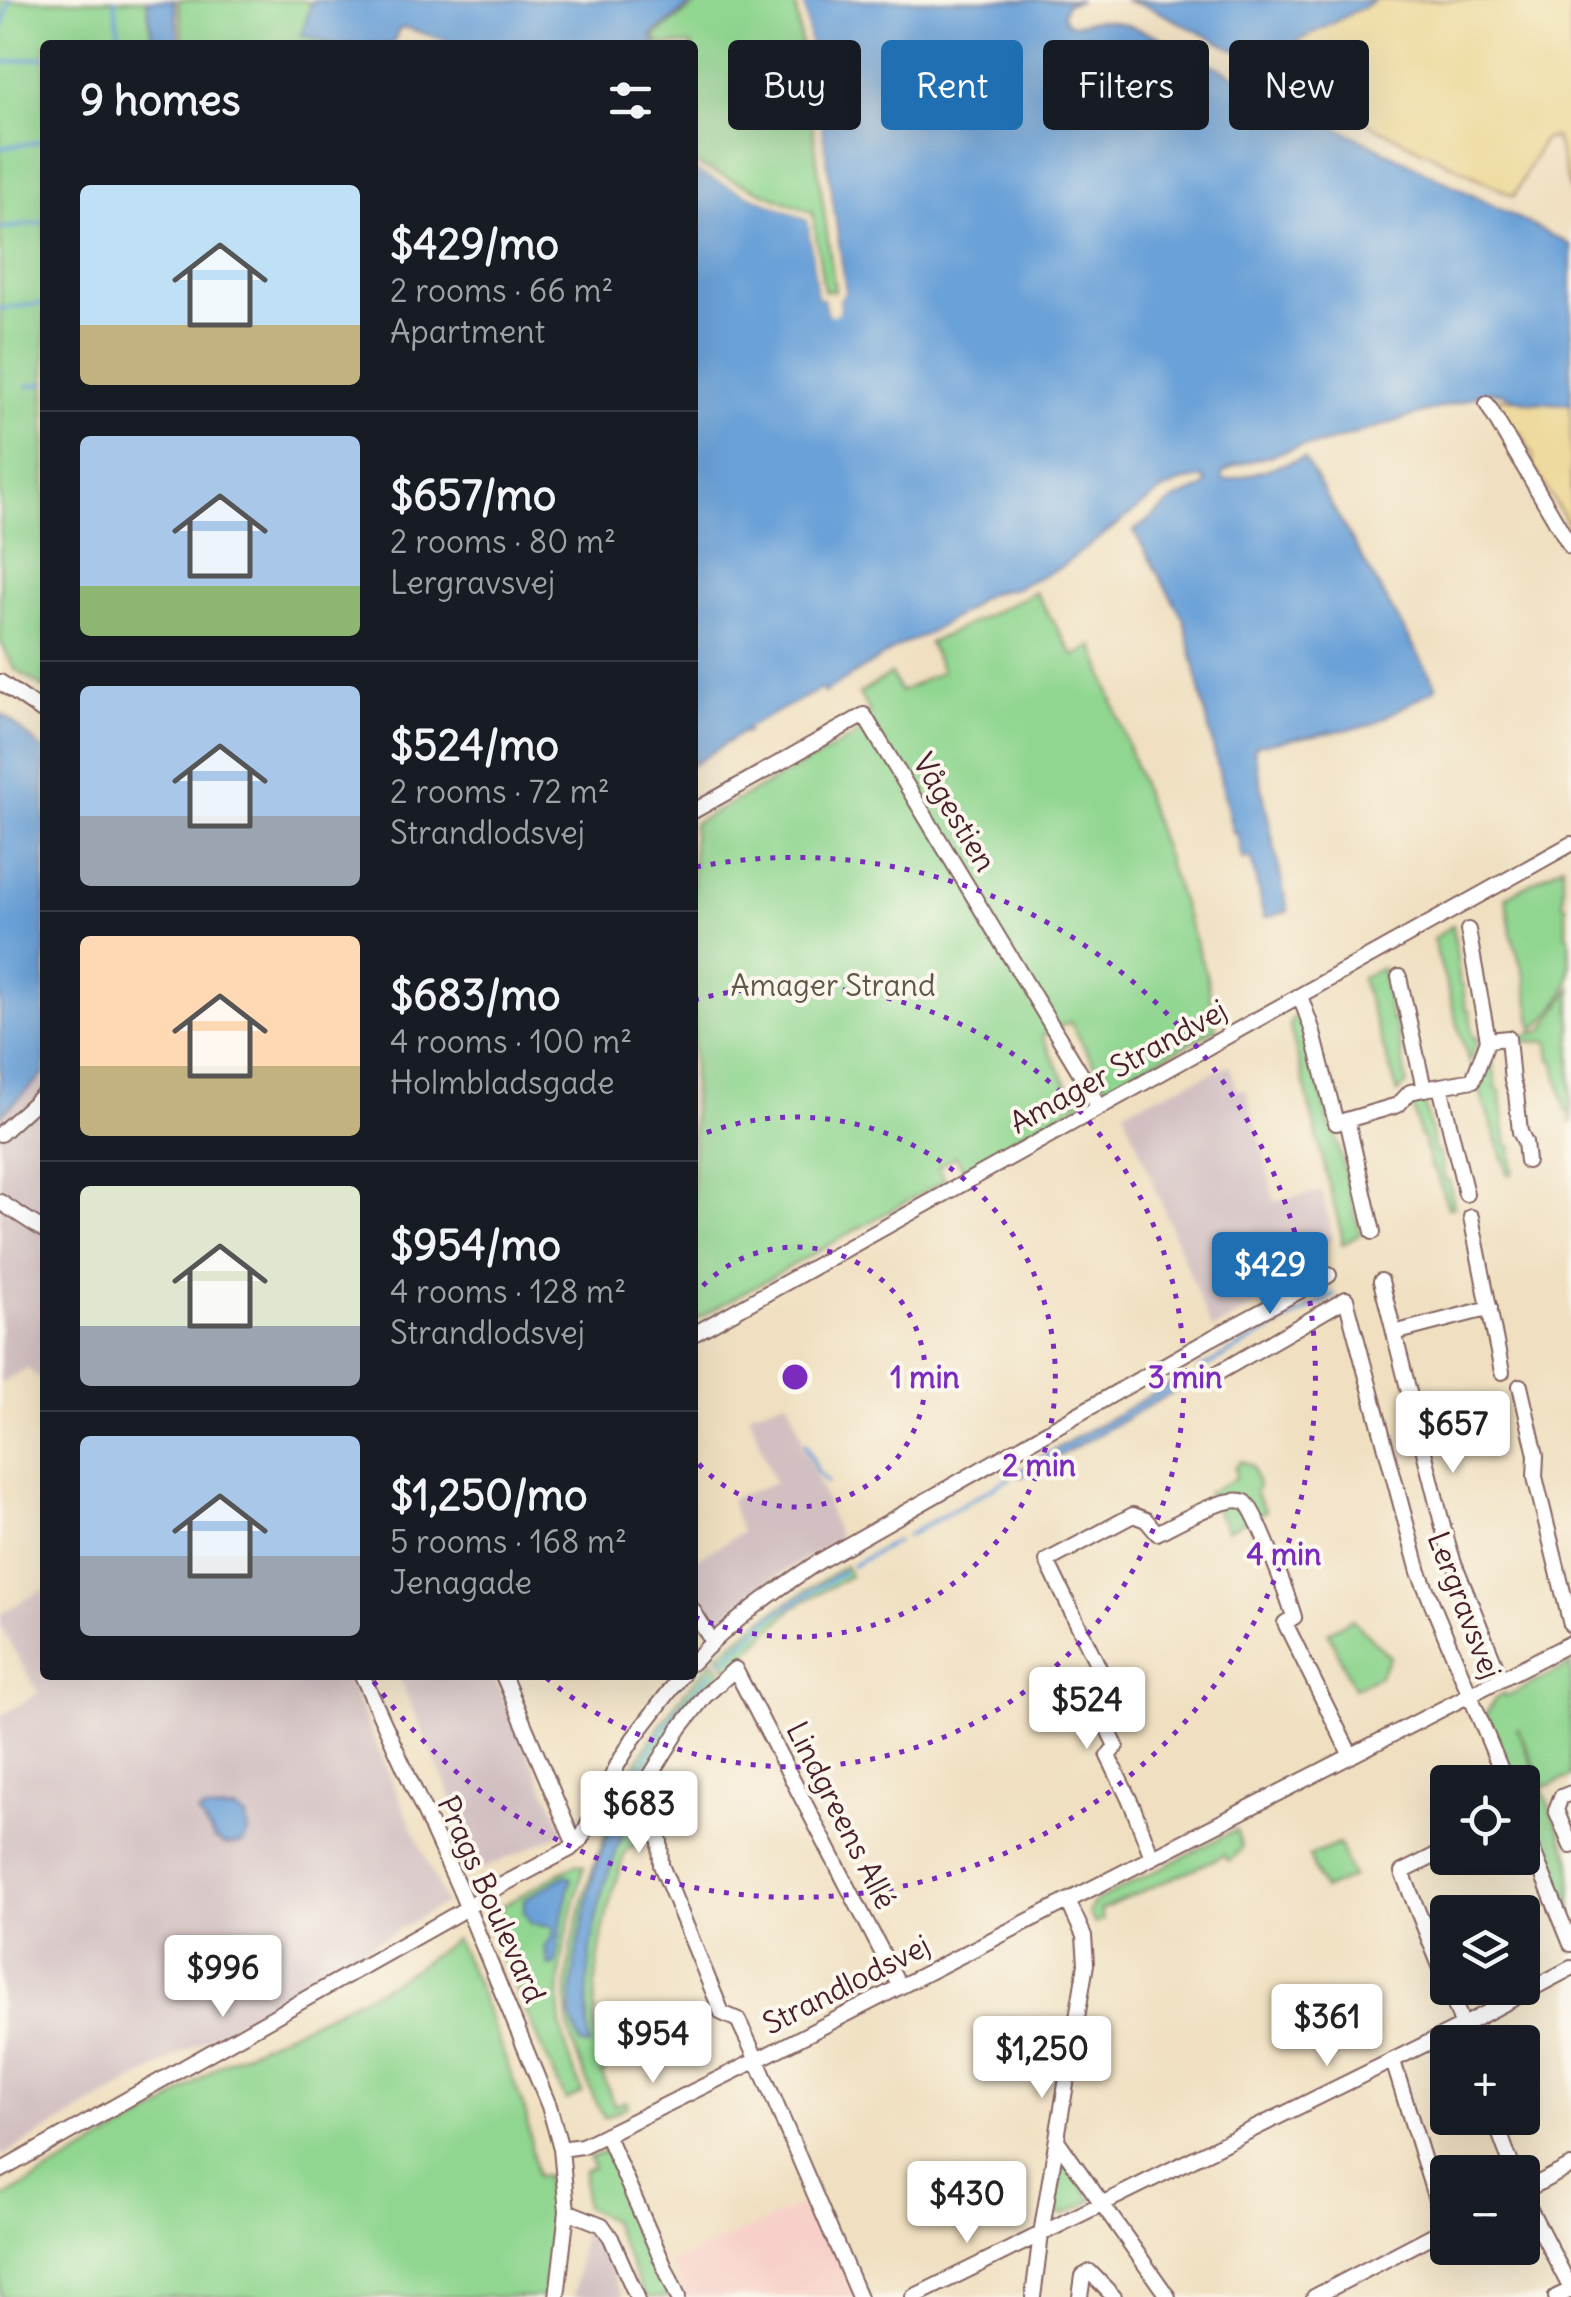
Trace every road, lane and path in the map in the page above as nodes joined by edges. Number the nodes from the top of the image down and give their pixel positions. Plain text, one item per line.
1 (1487, 404) dead end
2 (1571, 547) edge
3 (0, 682) edge
4 (40, 710) edge
5 (698, 809) edge
6 (1571, 844) edge
7 (1468, 930) dead end
8 (1399, 977) dead end
9 (1300, 996) junction
10 (1488, 1040) junction
11 (1440, 1086) junction
12 (1424, 1089) junction
13 (40, 1098) edge
14 (1098, 1108) junction
15 (1347, 1120) junction
16 (0, 1134) edge
17 (1527, 1161) dead end
18 (1466, 1194) dead end
19 (0, 1202) edge
20 (1471, 1218) dead end
21 (40, 1228) edge
22 (1373, 1232) dead end
23 (1329, 1275) dead end
24 (1382, 1282) dead end
25 (1490, 1308) junction
26 (698, 1332) edge
27 (1394, 1333) junction
28 (1502, 1372) dead end
29 (1216, 1374) dead end
30 (1520, 1386) dead end
31 (698, 1619) edge
32 (1571, 1625) edge
33 (712, 1641) junction
34 (1571, 1643) edge
35 (698, 1656) edge
36 (1501, 1679) junction
37 (364, 1680) edge
38 (505, 1680) edge
39 (678, 1680) edge
40 (1470, 1694) junction
41 (1351, 1756) junction
42 (1499, 1765) edge
43 (1571, 1793) edge
44 (575, 1845) junction
45 (1571, 1846) edge
46 (1152, 1857) junction
47 (1430, 1858) edge
48 (1540, 1868) edge
49 (1068, 1901) junction
50 (467, 1908) junction
51 (1430, 1942) edge
52 (1571, 1944) edge
53 (1571, 1968) edge
54 (900, 1987) junction
55 (1464, 2025) edge
56 (1430, 2042) edge
57 (757, 2060) junction
58 (1392, 2061) junction
59 (606, 2134) junction
60 (1057, 2140) junction
61 (561, 2149) junction
62 (1571, 2166) edge
63 (0, 2171) edge
64 (1430, 2179) edge
65 (1540, 2183) edge
66 (1101, 2204) junction
67 (567, 2211) junction
68 (1540, 2228) edge
69 (1041, 2234) junction
70 (1430, 2236) edge
71 (1571, 2289) edge
72 (557, 2297) edge
73 (637, 2297) edge
74 (678, 2297) edge
75 (859, 2297) edge
76 (913, 2297) edge
77 (1033, 2297) edge
78 (1080, 2297) edge
79 (1114, 2297) edge
80 (1168, 2297) edge
81 (1314, 2297) edge
82 (1556, 2297) edge

1 - 2 street
3 - 4 street
5 - 14 street, Vågestien
6 - 9 street, Amager Strandvej
7 - 10 street
8 - 12 street
9 - 14 street, Amager Strandvej
9 - 15 street
10 - 11 street
10 - 17 street
11 - 12 street
11 - 18 street
12 - 15 street
13 - 16 street
14 - 26 street, Amager Strandvej
15 - 22 street
19 - 21 street
20 - 25 street
23 - 33 street
24 - 27 street, Lergravsvej
25 - 27 street
25 - 28 street
27 - 36 street, Lergravsvej
29 - 40 street, Lergravsvej
30 - 32 street
31 - 33 street
33 - 35 street
34 - 36 street, Strandlodsvej
36 - 40 street, Strandlodsvej
37 - 50 street, Prags Boulevard
38 - 44 street
39 - 44 street
40 - 41 street, Strandlodsvej
40 - 42 street, Lergravsvej
41 - 46 street, Strandlodsvej
41 - 46 street
43 - 45 street
44 - 50 street
46 - 49 street, Strandlodsvej
47 - 51 street
48 - 52 street
49 - 54 street, Strandlodsvej
49 - 60 street
50 - 61 street, Prags Boulevard
50 - 63 street
53 - 55 street
54 - 57 street, Strandlodsvej
54 - 57 street, Lindgreens Allé
56 - 58 street
57 - 59 street, Strandlodsvej
57 - 75 street
58 - 64 street
58 - 66 street
59 - 61 street, Strandlodsvej
59 - 74 street
60 - 66 street
60 - 69 street
61 - 67 street, Prags Boulevard
62 - 65 street
66 - 69 street
66 - 80 street
67 - 72 street, Prags Boulevard
67 - 73 street
68 - 71 street
69 - 76 street
69 - 77 street
70 - 81 street
71 - 82 street
78 - 79 street

